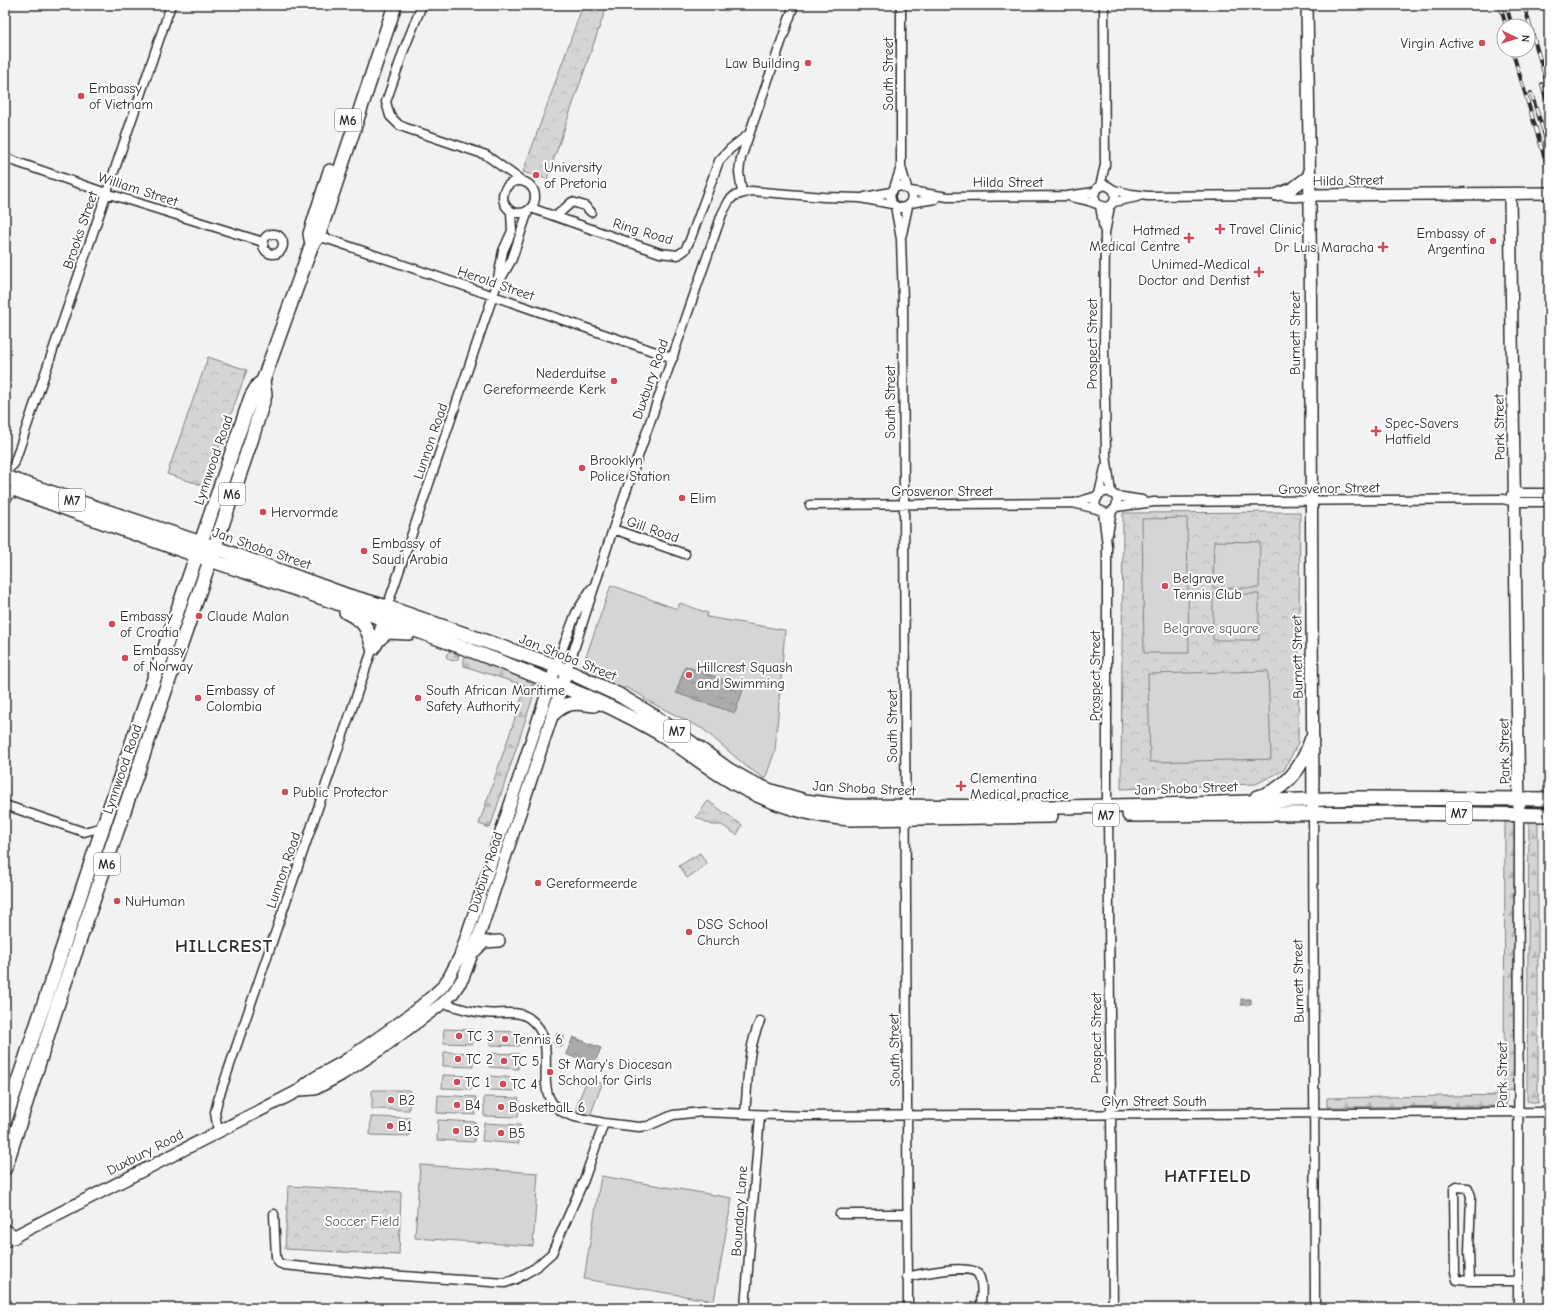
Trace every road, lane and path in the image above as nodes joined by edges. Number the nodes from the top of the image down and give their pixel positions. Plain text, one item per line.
1 (170, 5) edge
2 (387, 5) edge
3 (395, 5) edge
4 (422, 5) edge
5 (794, 5) edge
6 (901, 5) edge
7 (1104, 5) edge
8 (1307, 5) edge
9 (749, 134) junction
10 (5, 158) edge
11 (1105, 165) junction
12 (901, 167) junction
13 (502, 168) junction
14 (1310, 175) junction
15 (522, 181) junction
16 (505, 189) junction
17 (1097, 189) junction
18 (1112, 189) junction
19 (893, 190) junction
20 (909, 190) junction
21 (106, 193) junction
22 (742, 193) junction
23 (1548, 193) edge
24 (1276, 194) junction
25 (1510, 194) junction
26 (1310, 195) junction
27 (1067, 196) junction
28 (1148, 196) junction
29 (948, 197) junction
30 (860, 198) junction
31 (909, 204) junction
32 (1112, 204) junction
33 (893, 205) junction
34 (1098, 205) junction
35 (530, 209) junction
36 (511, 212) junction
37 (591, 212) dead end
38 (556, 216) junction
39 (1105, 233) junction
40 (313, 238) junction
41 (902, 239) junction
42 (263, 242) dead end
43 (497, 284) junction
44 (493, 297) junction
45 (673, 358) junction
46 (263, 381) junction
47 (1106, 455) junction
48 (14, 464) junction
49 (5, 472) edge
50 (5, 477) edge
51 (13, 486) edge
52 (1549, 493) edge
53 (1113, 494) junction
54 (1098, 495) junction
55 (1515, 497) junction
56 (5, 500) edge
57 (1154, 502) junction
58 (1310, 502) junction
59 (1549, 502) edge
60 (1073, 503) junction
61 (810, 504) dead end
62 (904, 504) junction
63 (1114, 509) junction
64 (1100, 510) junction
65 (613, 529) junction
66 (1107, 546) junction
67 (199, 549) junction
68 (213, 554) junction
69 (685, 554) dead end
70 (595, 583) junction
71 (329, 600) junction
72 (385, 612) junction
73 (427, 634) junction
74 (373, 648) junction
75 (562, 668) junction
76 (556, 684) junction
77 (613, 709) junction
78 (553, 714) junction
79 (1312, 738) junction
80 (1519, 798) junction
81 (1549, 799) edge
82 (1313, 800) junction
83 (1238, 802) junction
84 (5, 805) edge
85 (1108, 811) junction
86 (906, 813) junction
87 (1313, 813) junction
88 (1519, 814) junction
89 (1549, 815) edge
90 (103, 827) junction
91 (84, 832) junction
92 (96, 849) junction
93 (484, 884) junction
94 (482, 927) junction
95 (499, 941) dead end
96 (473, 953) junction
97 (456, 967) junction
98 (443, 1003) junction
99 (760, 1021) dead end
100 (300, 1090) junction
101 (25, 1104) junction
102 (1517, 1112) junction
103 (1549, 1112) edge
104 (1315, 1113) junction
105 (745, 1114) junction
106 (760, 1115) junction
107 (908, 1115) junction
108 (1110, 1115) junction
109 (5, 1120) edge
110 (604, 1123) junction
111 (5, 1126) edge
112 (218, 1132) junction
113 (5, 1168) edge
114 (274, 1214) dead end
115 (840, 1214) dead end
116 (907, 1214) junction
117 (8, 1236) edge
118 (907, 1277) junction
119 (1470, 1281) junction
120 (1518, 1281) junction
121 (745, 1308) edge
122 (908, 1308) edge
123 (981, 1308) edge
124 (1113, 1308) edge
125 (1315, 1308) edge
126 (1518, 1308) edge

1 - 21 street, Brooks Street
2 - 40 main road, Lynnwood Road / M6
3 - 40 main road, Lynnwood Road / M6
4 - 13 street
5 - 9 street
6 - 12 street, South Street
7 - 11 street
8 - 14 street, Burnett Street
9 - 22 street
9 - 38 street, Ring Road
10 - 21 street, William Street
11 - 17 street
11 - 18 street
12 - 19 street, South Street
12 - 20 street, South Street
13 - 15 street
13 - 16 street
14 - 24 street
14 - 26 street, Burnett Street
15 - 16 street
15 - 35 street
16 - 36 street
17 - 18 street
17 - 27 street, Hilda Street
17 - 34 street
18 - 28 street, Hilda Street
18 - 32 street
19 - 20 street
19 - 30 street
19 - 33 street
20 - 29 street, Hilda Street
20 - 31 street
21 - 42 street, William Street
21 - 48 street, Brooks Street
22 - 30 street
22 - 45 street, Duxbury Road
23 - 25 street, Hilda Street
24 - 26 street, Hilda Street
24 - 28 street, Hilda Street
25 - 26 street, Hilda Street
25 - 55 street, Park Street
26 - 58 street, Burnett Street
27 - 29 street, Hilda Street
27 - 34 street, Hilda Street
28 - 32 street, Hilda Street
29 - 31 street, Hilda Street
30 - 33 street
31 - 33 street
31 - 41 street, South Street
32 - 34 street
32 - 39 street, Prospect Street
33 - 41 street, South Street
34 - 39 street, Prospect Street
35 - 36 street
35 - 38 street, Ring Road
35 - 43 street, Lunnon Road
36 - 43 street, Lunnon Road
37 - 38 street
39 - 47 street, Prospect Street
40 - 44 street, Herold Street
40 - 46 main road, Lynnwood Road / M6
41 - 62 street, South Street
43 - 44 street, Lunnon Road
44 - 45 street, Herold Street
44 - 72 street, Lunnon Road
45 - 65 street, Duxbury Road
46 - 67 main road, Lynnwood Road / M6
46 - 68 main road, Lynnwood Road / M6
47 - 53 street, Prospect Street
47 - 54 street, Prospect Street
48 - 49 street, Brooks Street
48 - 51 street
50 - 51 main road, Jan Shoba Street / M7
51 - 56 street
51 - 67 main road, Jan Shoba Street / M7
52 - 55 street, Grosvenor Street
53 - 54 street
53 - 57 street, Grosvenor Street
53 - 63 street
54 - 60 street, Grosvenor Street
54 - 64 street
55 - 58 street, Grosvenor Street
55 - 59 street, Grosvenor Street
55 - 80 street, Park Street
57 - 58 street, Grosvenor Street
57 - 63 street, Grosvenor Street
58 - 79 street, Burnett Street
60 - 62 street, Grosvenor Street
60 - 64 street, Grosvenor Street
61 - 62 street, Grosvenor Street
62 - 86 street, South Street
63 - 64 street
63 - 66 street, Prospect Street
64 - 66 street, Prospect Street
65 - 69 street, Gill Road
65 - 70 street, Duxbury Road
66 - 85 street, Prospect Street
67 - 68 main road, Jan Shoba Street / M7
67 - 90 main road, Lynnwood Road / M6
68 - 71 main road, Jan Shoba Street / M7
68 - 72 main road, Jan Shoba Street / M7
68 - 101 main road, Lynnwood Road / M6
70 - 75 street, Duxbury Road
70 - 75 street, Duxbury Road
71 - 72 main road, Jan Shoba Street / M7
71 - 74 main road
72 - 73 main road
72 - 74 street, Lunnon Road
72 - 75 main road, Jan Shoba Street / M7
73 - 74 main road
73 - 76 main road, Jan Shoba Street / M7
74 - 112 street, Lunnon Road
75 - 76 street, Duxbury Road
75 - 86 main road, Jan Shoba Street / M7
76 - 77 main road, Jan Shoba Street / M7
76 - 78 street, Duxbury Road
76 - 93 street, Duxbury Road
77 - 78 main road
77 - 86 main road, Jan Shoba Street / M7
78 - 94 street, Duxbury Road
79 - 82 street, Burnett Street
79 - 83 main road
80 - 81 main road, Jan Shoba Street / M7
80 - 82 main road, Jan Shoba Street / M7
80 - 88 street, Park Street
82 - 83 main road, Jan Shoba Street / M7
82 - 87 street, Burnett Street
83 - 85 main road, Jan Shoba Street / M7
84 - 91 street
85 - 86 main road, Jan Shoba Street / M7
85 - 87 main road, Jan Shoba Street / M7
85 - 108 street, Prospect Street
86 - 107 street, South Street
87 - 88 main road, Jan Shoba Street / M7
87 - 104 street, Burnett Street
88 - 89 main road, M7
88 - 102 street, Park Street
90 - 91 street
90 - 92 main road, Lynnwood Road / M6
91 - 92 street
92 - 109 main road, Lynnwood Road / M6
93 - 94 street
93 - 97 street, Duxbury Road
94 - 96 street, Duxbury Road
94 - 97 street
95 - 96 street
96 - 98 street, Duxbury Road
97 - 100 street, Duxbury Road
98 - 100 street, Duxbury Road
98 - 110 street, Glyn Street South
99 - 105 street
100 - 112 street, Duxbury Road
101 - 111 main road
101 - 113 main road, Lynnwood Road / M6
102 - 103 street, Glyn Street South
102 - 104 street, Glyn Street South
102 - 120 street, Park Street
104 - 108 street, Glyn Street South
104 - 125 street, Burnett Street
105 - 106 street, Glyn Street South
105 - 110 street, Glyn Street South
106 - 107 street, Glyn Street South
106 - 121 street, Boundary Lane
107 - 108 street, Glyn Street South
107 - 116 street, South Street
108 - 124 street, Prospect Street
110 - 114 street
112 - 117 street, Duxbury Road
115 - 116 street
116 - 118 street, South Street
118 - 122 street, South Street
118 - 123 street
119 - 119 street
119 - 120 street
120 - 126 street, Park Street

